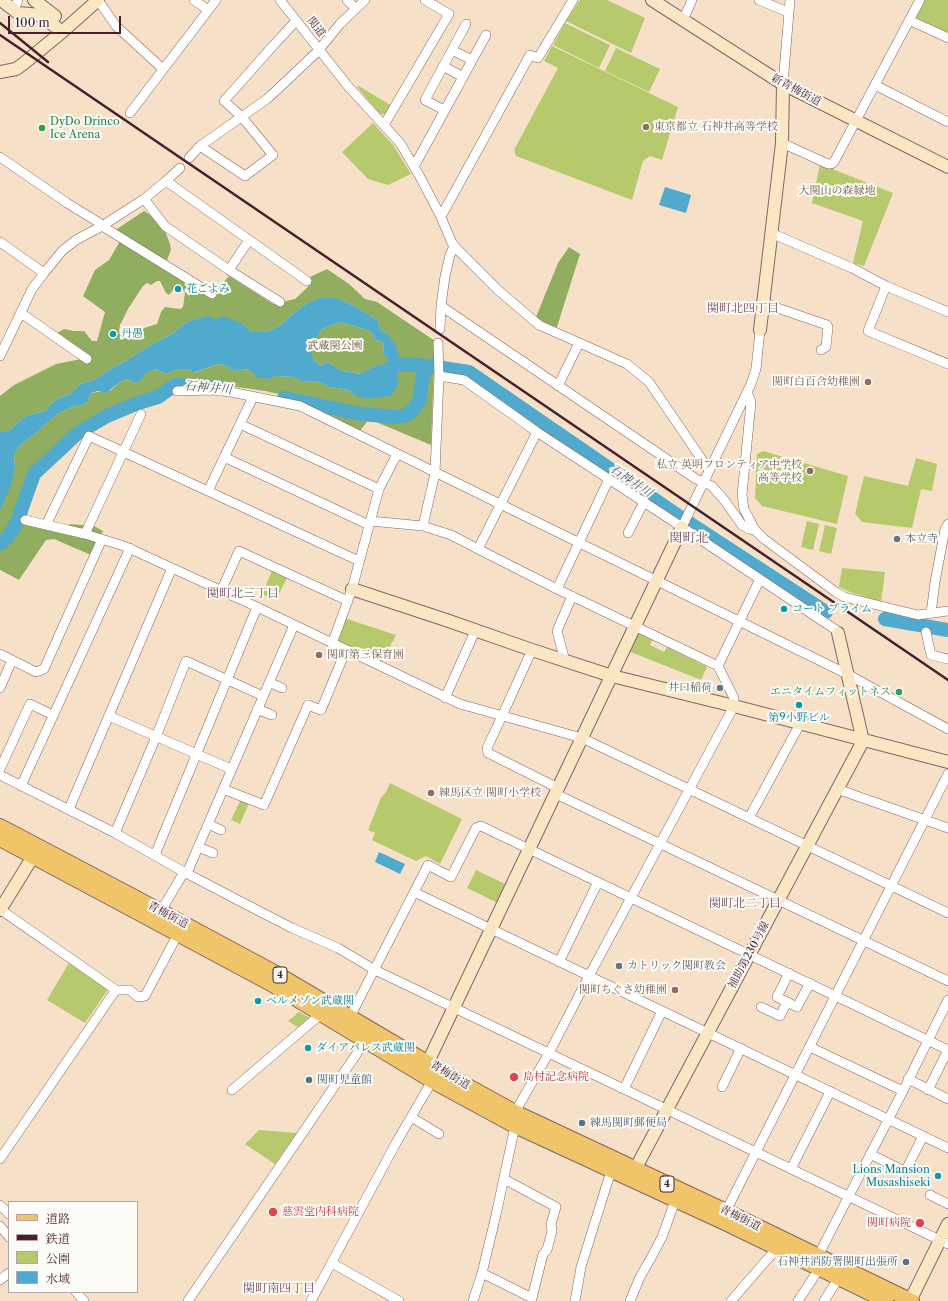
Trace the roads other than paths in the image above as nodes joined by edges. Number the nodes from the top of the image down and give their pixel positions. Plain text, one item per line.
1 (1, 0) edge
2 (34, 0) edge
3 (194, 0) edge
4 (216, 0) edge
5 (280, 0) edge
6 (347, 0) edge
7 (365, 0) edge
8 (425, 0) edge
9 (573, 0) edge
10 (652, 0) edge
11 (692, 0) edge
12 (759, 0) edge
13 (790, 0) edge
14 (920, 0) edge
15 (96, 1) edge
16 (14, 4) edge
17 (356, 9) junction
18 (208, 10) junction
19 (788, 12) junction
20 (683, 20) junction
21 (909, 20) junction
22 (296, 21) junction
23 (466, 24) dead end
24 (65, 30) junction
25 (486, 35) dead end
26 (948, 38) edge
27 (318, 49) junction
28 (452, 50) junction
29 (472, 60) junction
30 (444, 66) junction
31 (164, 69) junction
32 (0, 72) edge
33 (463, 77) junction
34 (782, 84) junction
35 (875, 85) junction
36 (444, 110) junction
37 (130, 113) dead end
38 (241, 116) junction
39 (855, 121) junction
40 (948, 122) edge
41 (384, 125) junction
42 (782, 143) junction
43 (200, 146) junction
44 (0, 157) edge
45 (189, 158) dead end
46 (414, 165) junction
47 (948, 167) edge
48 (180, 168) dead end
49 (166, 181) junction
50 (144, 199) junction
51 (440, 215) junction
52 (102, 226) junction
53 (771, 233) junction
54 (249, 240) junction
55 (0, 242) edge
56 (454, 246) junction
57 (229, 270) junction
58 (44, 273) junction
59 (307, 281) dead end
60 (886, 286) junction
61 (212, 294) dead end
62 (280, 302) dead end
63 (763, 303) junction
64 (441, 306) junction
65 (948, 312) edge
66 (21, 313) junction
67 (440, 329) dead end
68 (760, 330) joint
69 (438, 342) dead end
70 (579, 343) junction
71 (821, 350) dead end
72 (0, 356) edge
73 (87, 359) dead end
74 (948, 364) edge
75 (439, 371) junction
76 (558, 386) junction
77 (177, 391) dead end
78 (747, 392) junction
79 (253, 397) junction
80 (142, 414) dead end
81 (240, 424) junction
82 (537, 432) junction
83 (123, 452) junction
84 (397, 454) junction
85 (224, 457) junction
86 (709, 470) junction
87 (435, 473) junction
88 (609, 480) junction
89 (703, 483) junction
90 (380, 489) junction
91 (208, 491) junction
92 (644, 502) junction
93 (500, 504) junction
94 (25, 520) dead end
95 (370, 523) junction
96 (46, 525) junction
97 (948, 525) edge
98 (423, 526) junction
99 (683, 526) junction
100 (755, 530) junction
101 (628, 533) dead end
102 (85, 534) junction
103 (102, 539) junction
104 (578, 542) junction
105 (130, 548) junction
106 (478, 549) junction
107 (359, 561) junction
108 (172, 568) junction
109 (760, 579) junction
110 (657, 581) junction
111 (556, 589) junction
112 (221, 591) junction
113 (350, 595) junction
114 (572, 596) junction
115 (257, 607) junction
116 (948, 611) edge
117 (931, 613) junction
118 (739, 621) junction
119 (294, 625) junction
120 (635, 626) junction
121 (476, 629) junction
122 (926, 632) dead end
123 (838, 633) joint
124 (332, 644) junction
125 (346, 650) junction
126 (532, 650) junction
127 (0, 654) edge
128 (948, 659) edge
129 (12, 660) junction
130 (565, 661) junction
131 (718, 666) junction
132 (847, 674) junction
133 (612, 676) junction
134 (226, 680) junction
135 (269, 682) junction
136 (0, 688) edge
137 (282, 688) dead end
138 (263, 696) junction
139 (445, 698) junction
140 (734, 706) junction
141 (257, 709) junction
142 (54, 715) junction
143 (272, 715) dead end
144 (109, 716) junction
145 (502, 716) junction
146 (800, 724) junction
147 (948, 730) edge
148 (156, 737) junction
149 (582, 738) junction
150 (863, 741) junction
151 (197, 754) junction
152 (948, 762) edge
153 (0, 769) edge
154 (232, 769) junction
155 (948, 774) edge
156 (0, 775) edge
157 (21, 786) junction
158 (223, 789) junction
159 (837, 789) junction
160 (690, 790) junction
161 (557, 791) junction
162 (69, 809) junction
163 (749, 818) junction
164 (925, 820) junction
165 (208, 824) junction
166 (0, 826) edge
167 (948, 828) edge
168 (221, 830) dead end
169 (115, 833) junction
170 (0, 839) edge
171 (660, 844) junction
172 (806, 846) junction
173 (198, 847) junction
174 (529, 849) junction
175 (36, 851) junction
176 (213, 853) dead end
177 (155, 855) junction
178 (59, 864) junction
179 (186, 872) junction
180 (598, 882) junction
181 (891, 886) junction
182 (414, 892) junction
183 (631, 898) junction
184 (778, 899) junction
185 (0, 910) edge
186 (161, 911) junction
187 (948, 914) edge
188 (491, 929) junction
189 (178, 934) junction
190 (863, 941) junction
191 (748, 954) junction
192 (560, 962) junction
193 (375, 970) junction
194 (789, 973) junction
195 (589, 976) junction
196 (948, 981) edge
197 (810, 983) junction
198 (116, 990) junction
199 (836, 995) junction
200 (948, 1000) edge
201 (787, 1002) junction
202 (454, 1007) junction
203 (761, 1007) dead end
204 (662, 1011) junction
205 (321, 1014) junction
206 (350, 1017) junction
207 (708, 1032) junction
208 (366, 1040) junction
209 (928, 1040) junction
210 (810, 1047) junction
211 (741, 1048) junction
212 (549, 1053) junction
213 (428, 1062) junction
214 (796, 1075) junction
215 (908, 1080) junction
216 (432, 1081) junction
217 (722, 1087) dead end
218 (624, 1089) junction
219 (232, 1090) dead end
220 (928, 1090) junction
221 (903, 1091) junction
222 (830, 1092) junction
223 (948, 1099) edge
224 (666, 1109) junction
225 (411, 1117) junction
226 (515, 1119) junction
227 (888, 1119) junction
228 (439, 1134) dead end
229 (923, 1136) junction
230 (948, 1148) edge
231 (756, 1152) junction
232 (870, 1154) junction
233 (0, 1159) edge
234 (791, 1169) junction
235 (611, 1171) junction
236 (632, 1174) junction
237 (504, 1179) junction
238 (930, 1195) dead end
239 (848, 1197) junction
240 (675, 1201) junction
241 (948, 1204) edge
242 (0, 1205) edge
243 (726, 1211) junction
244 (8, 1213) edge
245 (948, 1224) edge
246 (0, 1226) edge
247 (8, 1236) edge
248 (944, 1242) edge
249 (777, 1248) junction
250 (818, 1262) junction
251 (332, 1263) junction
252 (482, 1273) junction
253 (8, 1274) edge
254 (838, 1278) junction
255 (0, 1280) edge
256 (77, 1293) edge
257 (84, 1301) edge
258 (188, 1301) edge
259 (311, 1301) edge
260 (400, 1301) edge
261 (473, 1301) edge
262 (575, 1301) edge
263 (630, 1301) edge
264 (731, 1301) edge
265 (798, 1301) edge
266 (824, 1301) edge
267 (886, 1301) edge
268 (911, 1301) edge

1 - 16 street
2 - 24 street
3 - 18 street
4 - 18 street
5 - 22 street, 関道
6 - 17 street
7 - 17 street
8 - 41 street
9 - 51 street
10 - 20 street, 新青梅街道
11 - 20 street
12 - 19 street
13 - 19 street
14 - 21 street
15 - 24 street
15 - 31 street
16 - 24 street
17 - 27 street
18 - 31 street
19 - 34 street
20 - 34 street, 新青梅街道
21 - 26 street
21 - 35 street
22 - 27 street, 関道
22 - 38 street
23 - 28 street
24 - 32 street
25 - 29 street
27 - 38 street
27 - 41 street, 関道
28 - 29 street
28 - 30 street
29 - 33 street
30 - 33 street
30 - 36 street
31 - 37 street
33 - 36 street
34 - 39 street, 新青梅街道
34 - 42 street
35 - 39 street
35 - 40 street
36 - 46 street
38 - 43 street
38 - 43 street
39 - 42 street
39 - 47 street, 新青梅街道
41 - 46 street, 関道
42 - 53 street
43 - 45 street
44 - 52 street
46 - 51 street, 関道
48 - 49 street
49 - 50 street
49 - 54 street
50 - 52 street
50 - 57 street
51 - 56 street, 関道
52 - 58 street
52 - 61 street
53 - 60 street
53 - 63 street
54 - 57 street
54 - 59 street
55 - 58 street
56 - 64 street
56 - 70 street
57 - 62 street
58 - 66 street
60 - 65 street
60 - 74 street
63 - 68 street
63 - 71 street
64 - 67 street
64 - 76 street
66 - 72 street
66 - 73 street
68 - 78 street
69 - 75 street
70 - 76 street
70 - 86 street
75 - 82 street
75 - 87 street
76 - 89 street
77 - 79 street
78 - 86 street
78 - 100 street
79 - 81 street
79 - 84 street
80 - 83 street
81 - 85 street
81 - 90 street
82 - 88 street
82 - 93 street
83 - 91 street
83 - 96 street
83 - 102 street
84 - 87 street
84 - 90 street
85 - 91 street
85 - 95 street
86 - 89 street
87 - 93 street
87 - 98 street
88 - 92 street
88 - 104 street
89 - 99 street
89 - 100 street
90 - 95 street
91 - 107 street
92 - 99 street
92 - 101 street
93 - 104 street
93 - 106 street
94 - 96 street
95 - 98 street
95 - 107 street
96 - 102 street
97 - 117 street
98 - 106 street
99 - 109 street
99 - 110 street
100 - 117 street
102 - 103 street
103 - 105 street
103 - 129 street
104 - 110 street
104 - 111 street
105 - 108 street
105 - 142 street
106 - 111 street
107 - 113 street
108 - 112 street
108 - 144 street
109 - 118 street
109 - 123 street
110 - 118 street
110 - 120 street
111 - 114 street
112 - 113 street
112 - 115 street
113 - 121 street
113 - 124 street
114 - 120 street
114 - 130 street
115 - 119 street
115 - 134 street
116 - 117 street
118 - 131 street
118 - 132 street
119 - 124 street
119 - 135 street
120 - 131 street
120 - 133 street
121 - 126 street
121 - 139 street
122 - 128 street
123 - 132 street
124 - 125 street
125 - 139 street
125 - 158 street
126 - 130 street
126 - 145 street
127 - 129 street
129 - 136 street
130 - 133 street
131 - 140 street
132 - 147 street
132 - 150 street
133 - 140 street
133 - 149 street
134 - 138 street
134 - 148 street
134 - 151 street
135 - 137 street
135 - 138 street
138 - 141 street
139 - 145 street
140 - 146 street
140 - 160 street
141 - 143 street
141 - 154 street
142 - 153 street
142 - 157 street
144 - 148 street
144 - 162 street
145 - 149 street
145 - 161 street
146 - 150 street
146 - 163 street
148 - 151 street
148 - 169 street
149 - 160 street
149 - 161 street
150 - 152 street
150 - 159 street, 補助第230号線
151 - 154 street
151 - 177 street
154 - 158 street
155 - 164 street
156 - 157 street
157 - 162 street
158 - 165 street
159 - 164 street
159 - 172 street, 補助第230号線
160 - 163 street
160 - 171 street
161 - 171 street
161 - 174 street
162 - 169 street
163 - 172 street
164 - 167 street
164 - 181 street
165 - 168 street
165 - 173 street
166 - 175 main road, 青梅街道 / 4
169 - 177 street
170 - 175 main road, 青梅街道 / 4
171 - 183 street
171 - 184 street
172 - 181 street
172 - 184 street, 補助第230号線
173 - 176 street
173 - 179 street
174 - 180 street
174 - 182 street
174 - 188 street
175 - 178 main road, 青梅街道 / 4
175 - 185 street
177 - 179 street
178 - 186 main road, 青梅街道 / 4
178 - 189 main road, 青梅街道 / 4
179 - 186 street
179 - 193 street
180 - 183 street
180 - 192 street
181 - 187 street
181 - 190 street
182 - 188 street
182 - 193 street
183 - 191 street
183 - 195 street
184 - 190 street
184 - 191 street, 補助第230号線
185 - 198 street
186 - 206 main road, 青梅街道 / 4
188 - 192 street
188 - 202 street
189 - 198 street
189 - 205 main road, 青梅街道 / 4
190 - 196 street
190 - 199 street
191 - 194 street
191 - 207 street, 補助第230号線
192 - 195 street
193 - 202 street
193 - 206 street
194 - 197 street
194 - 201 street
195 - 204 street
195 - 212 street
197 - 199 street
197 - 201 street
198 - 233 street
199 - 209 street
199 - 210 street
200 - 209 street
201 - 203 street
202 - 212 street
202 - 213 street
204 - 207 street
204 - 218 street
205 - 208 main road, 青梅街道 / 4
205 - 219 street
206 - 213 main road, 青梅街道 / 4
207 - 211 street
207 - 224 street, 補助第230号線
208 - 216 main road, 青梅街道 / 4
208 - 258 street
209 - 215 street
209 - 220 street
210 - 214 street
210 - 221 street
211 - 214 street
211 - 217 street
212 - 218 street
212 - 226 street
213 - 216 street
213 - 226 main road, 青梅街道 / 4
214 - 222 street
214 - 231 street
215 - 220 street
215 - 221 street
216 - 225 street
216 - 226 main road, 青梅街道 / 4
218 - 224 street
220 - 223 street
221 - 227 street
222 - 227 street
222 - 234 street
224 - 231 street
224 - 236 street, 補助第230号線
225 - 228 street
225 - 251 street
226 - 235 main road, 青梅街道 / 4
226 - 236 main road, 青梅街道 / 4
226 - 237 street
227 - 229 street
227 - 232 street
229 - 230 street
229 - 232 street
231 - 234 street
231 - 243 street
232 - 239 street
234 - 239 street
235 - 236 main road, 青梅街道 / 4
235 - 262 street
236 - 240 main road, 青梅街道 / 4
236 - 243 main road, 青梅街道 / 4
237 - 252 street
237 - 252 street
238 - 241 street
239 - 248 street
239 - 250 street
240 - 249 main road, 青梅街道 / 4
240 - 263 street
242 - 244 street
243 - 250 main road, 青梅街道 / 4
245 - 248 street
246 - 247 street
248 - 268 street
249 - 250 main road, 青梅街道 / 4
249 - 264 street
250 - 254 main road, 青梅街道 / 4
250 - 265 street
250 - 268 main road, 青梅街道 / 4
251 - 259 street
251 - 260 street
252 - 261 street
253 - 255 street
254 - 266 street
254 - 267 main road, 青梅街道 / 4
256 - 257 street

